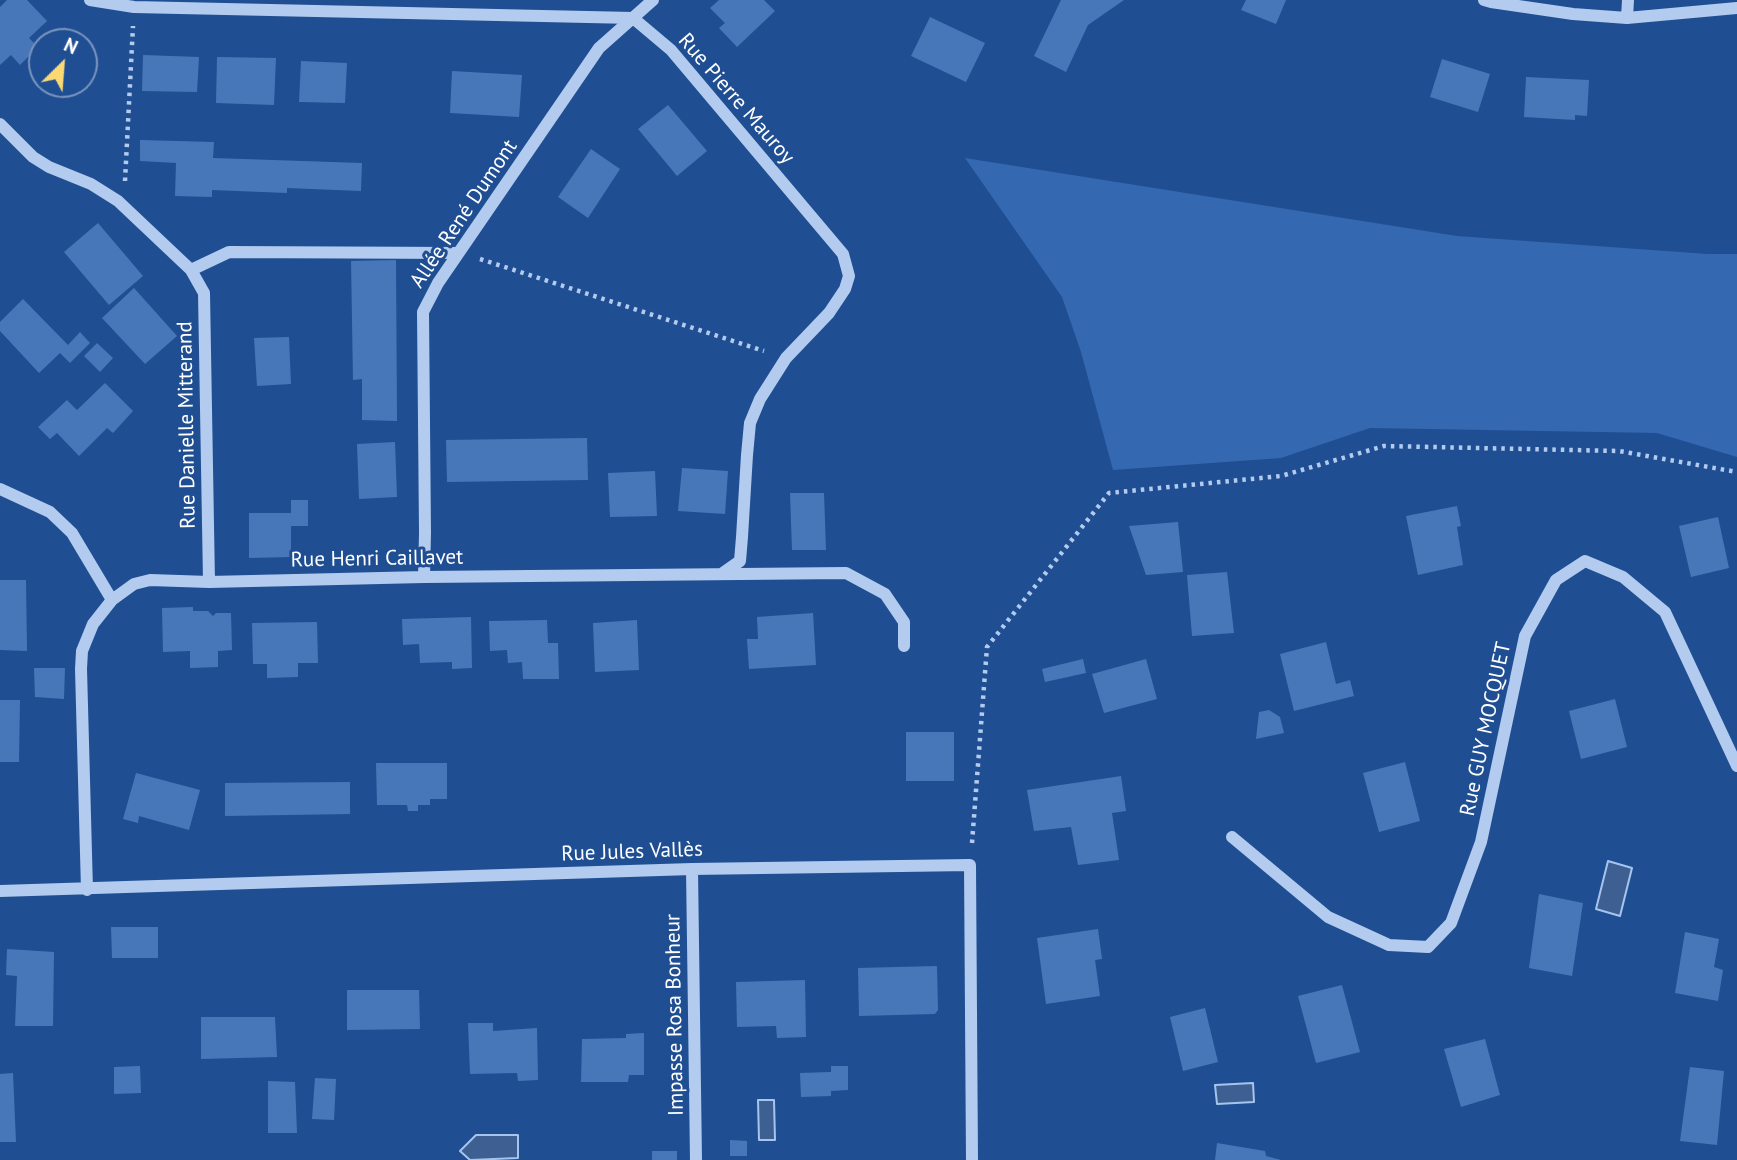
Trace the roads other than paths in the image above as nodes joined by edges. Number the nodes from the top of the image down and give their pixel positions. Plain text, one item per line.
1 (90, 0) edge
2 (653, 0) edge
3 (1484, 0) edge
4 (1628, 0) edge
5 (1737, 8) edge
6 (633, 18) junction
7 (1628, 18) junction
8 (0, 124) edge
9 (458, 253) junction
10 (191, 270) junction
11 (0, 489) edge
12 (723, 573) junction
13 (424, 577) junction
14 (209, 582) junction
15 (112, 600) junction
16 (904, 646) dead end
17 (1737, 766) edge
18 (1231, 837) dead end
19 (692, 869) junction
20 (87, 890) junction
21 (0, 891) edge
22 (696, 1160) edge
23 (972, 1160) edge

1 - 6 street
2 - 6 street, Allée René Dumont
3 - 7 street
4 - 7 street
5 - 7 street
6 - 9 street, Allée René Dumont
6 - 12 street, Rue Pierre Mauroy
8 - 10 street, Rue Danielle Mitterand
9 - 10 street
9 - 13 street, Allée René Dumont
10 - 14 street, Rue Danielle Mitterand
11 - 15 street
12 - 13 street, Rue Henri Caillavet
12 - 16 street, Rue Henri Caillavet
13 - 14 street, Rue Henri Caillavet
14 - 15 street, Rue Henri Caillavet
15 - 20 street, Rue Henri Caillavet
17 - 18 street, Rue GUY MOCQUET
19 - 20 street, Rue Jules Vallès
19 - 22 street, Impasse Rosa Bonheur
19 - 23 street, Rue Jules Vallès
20 - 21 street, Rue Jules Vallès

